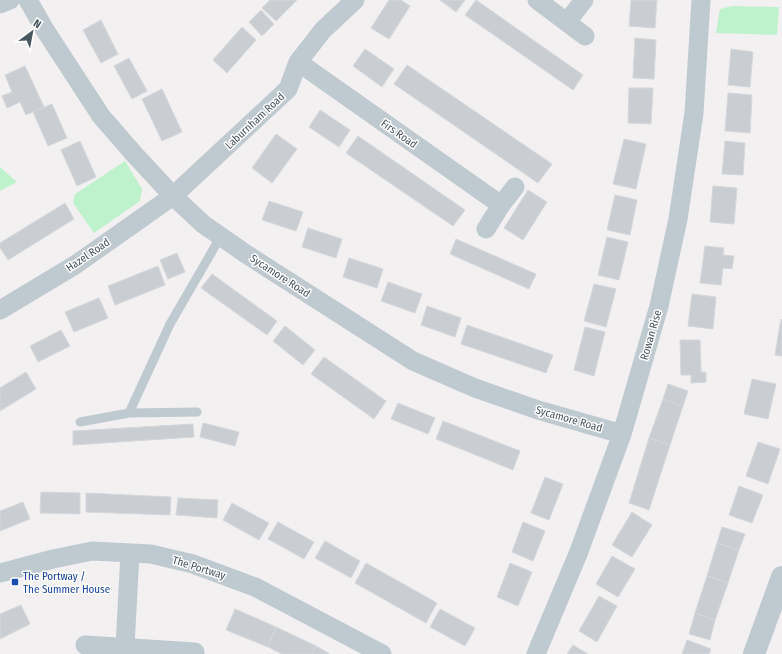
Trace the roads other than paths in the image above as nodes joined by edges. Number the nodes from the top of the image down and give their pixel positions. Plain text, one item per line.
1 (10, 0) edge
2 (28, 0) edge
3 (355, 0) edge
4 (537, 0) edge
5 (584, 0) edge
6 (701, 0) edge
7 (0, 4) edge
8 (567, 22) junction
9 (585, 36) dead end
10 (298, 62) junction
11 (515, 187) dead end
12 (173, 196) junction
13 (501, 205) junction
14 (486, 229) dead end
15 (221, 236) junction
16 (0, 310) edge
17 (197, 412) dead end
18 (129, 413) junction
19 (80, 422) dead end
20 (622, 434) junction
21 (130, 553) junction
22 (0, 573) edge
23 (782, 577) edge
24 (85, 645) dead end
25 (125, 648) junction
26 (195, 652) dead end
27 (382, 654) edge
28 (536, 654) edge
29 (754, 654) edge

1 - 7 street
2 - 12 street, Sycamore Road
3 - 10 street, Laburnham Road
4 - 8 street
5 - 8 street
6 - 20 street, Rowan Rise
8 - 9 street
10 - 12 street, Laburnham Road
10 - 13 street, Firs Road
11 - 13 street
12 - 15 street, Sycamore Road
12 - 16 street, Hazel Road
13 - 14 street
15 - 18 lane
15 - 20 street, Sycamore Road
17 - 18 lane
18 - 19 lane
20 - 28 street, Rowan Rise
21 - 22 street, The Portway
21 - 25 street
21 - 27 street, The Portway
23 - 29 street
24 - 25 street
25 - 26 street

